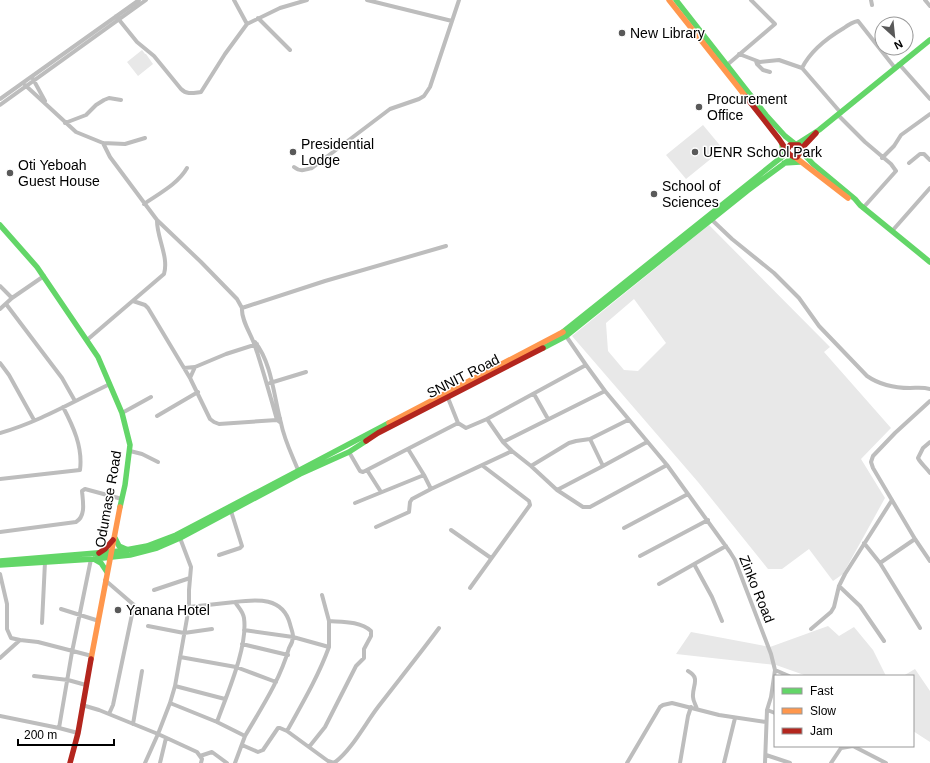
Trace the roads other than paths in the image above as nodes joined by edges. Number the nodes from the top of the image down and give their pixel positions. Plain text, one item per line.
1 (139, 0) edge
2 (146, 0) edge
3 (234, 0) edge
4 (307, 0) edge
5 (367, 0) edge
6 (393, 0) edge
7 (459, 0) edge
8 (669, 0) edge
9 (752, 0) edge
10 (871, 0) edge
11 (925, 0) edge
12 (930, 0) edge
13 (298, 1) edge
14 (678, 1) edge
15 (872, 5) dead end
16 (391, 6) junction
17 (930, 6) edge
18 (118, 18) junction
19 (258, 18) junction
20 (452, 21) junction
21 (247, 24) junction
22 (930, 40) edge
23 (290, 50) dead end
24 (739, 54) junction
25 (756, 61) junction
26 (727, 65) junction
27 (897, 66) junction
28 (802, 68) junction
29 (770, 72) dead end
30 (32, 79) junction
31 (735, 79) junction
32 (23, 83) junction
33 (26, 87) junction
34 (0, 99) edge
35 (930, 99) edge
36 (120, 100) dead end
37 (46, 103) junction
38 (0, 105) edge
39 (839, 114) junction
40 (930, 114) edge
41 (65, 123) junction
42 (145, 138) dead end
43 (103, 143) junction
44 (782, 143) junction
45 (798, 147) junction
46 (787, 151) junction
47 (794, 157) junction
48 (882, 158) junction
49 (783, 160) junction
50 (930, 160) edge
51 (802, 162) junction
52 (909, 163) dead end
53 (294, 167) dead end
54 (186, 168) dead end
55 (930, 188) edge
56 (144, 204) junction
57 (862, 206) junction
58 (157, 220) junction
59 (712, 220) junction
60 (0, 225) edge
61 (892, 230) junction
62 (446, 246) dead end
63 (671, 249) junction
64 (930, 262) edge
65 (44, 276) junction
66 (0, 286) edge
67 (12, 298) junction
68 (133, 301) junction
69 (6, 304) junction
70 (242, 308) junction
71 (0, 309) edge
72 (566, 336) junction
73 (88, 340) junction
74 (256, 345) junction
75 (0, 363) edge
76 (586, 366) junction
77 (195, 367) junction
78 (184, 368) junction
79 (306, 372) dead end
80 (190, 378) junction
81 (270, 383) junction
82 (110, 384) junction
83 (930, 389) edge
84 (605, 391) junction
85 (198, 392) junction
86 (534, 394) junction
87 (151, 397) dead end
88 (448, 398) junction
89 (75, 401) junction
90 (930, 401) edge
91 (63, 407) junction
92 (122, 413) junction
93 (157, 416) dead end
94 (487, 419) junction
95 (548, 419) junction
96 (34, 420) junction
97 (279, 420) junction
98 (628, 420) junction
99 (458, 423) junction
100 (383, 428) junction
101 (377, 431) junction
102 (0, 432) edge
103 (590, 439) junction
104 (503, 442) junction
105 (647, 442) junction
106 (930, 442) edge
107 (408, 449) junction
108 (130, 451) junction
109 (512, 451) junction
110 (349, 452) junction
111 (158, 462) dead end
112 (667, 465) junction
113 (483, 466) junction
114 (531, 466) junction
115 (604, 466) junction
116 (298, 470) junction
117 (367, 470) junction
118 (930, 473) edge
119 (424, 475) junction
120 (0, 479) edge
121 (431, 489) junction
122 (557, 490) junction
123 (381, 492) junction
124 (688, 494) junction
125 (252, 497) junction
126 (122, 499) junction
127 (892, 500) junction
128 (244, 501) junction
129 (355, 503) dead end
130 (231, 511) junction
131 (708, 520) junction
132 (376, 527) dead end
133 (624, 528) dead end
134 (451, 530) dead end
135 (0, 532) edge
136 (114, 537) junction
137 (180, 538) junction
138 (915, 539) junction
139 (864, 543) junction
140 (726, 546) junction
141 (128, 550) junction
142 (98, 554) junction
143 (111, 555) junction
144 (219, 555) dead end
145 (123, 556) junction
146 (640, 556) dead end
147 (491, 558) junction
148 (92, 559) junction
149 (0, 560) edge
150 (930, 561) edge
151 (45, 562) junction
152 (880, 563) junction
153 (694, 564) junction
154 (0, 565) edge
155 (107, 572) junction
156 (0, 574) edge
157 (190, 578) junction
158 (105, 580) junction
159 (659, 584) dead end
160 (839, 586) junction
161 (470, 588) dead end
162 (154, 590) dead end
163 (322, 595) dead end
164 (234, 602) junction
165 (189, 606) junction
166 (61, 609) dead end
167 (79, 615) junction
168 (99, 621) junction
169 (329, 621) junction
170 (722, 621) dead end
171 (42, 623) dead end
172 (148, 626) dead end
173 (439, 628) dead end
174 (920, 628) dead end
175 (212, 629) dead end
176 (811, 629) dead end
177 (244, 630) junction
178 (184, 633) junction
179 (293, 637) junction
180 (20, 640) junction
181 (884, 641) dead end
182 (242, 644) junction
183 (330, 648) junction
184 (72, 652) junction
185 (288, 655) junction
186 (92, 656) junction
187 (180, 657) junction
188 (0, 658) edge
189 (236, 668) junction
190 (774, 670) junction
191 (142, 671) dead end
192 (688, 671) dead end
193 (786, 675) edge
194 (34, 676) dead end
195 (68, 680) junction
196 (276, 682) junction
197 (86, 685) junction
198 (175, 686) junction
199 (225, 699) junction
200 (170, 702) junction
201 (82, 705) junction
202 (691, 707) junction
203 (697, 709) junction
204 (767, 710) junction
205 (774, 713) edge
206 (109, 714) junction
207 (0, 716) edge
208 (735, 718) junction
209 (217, 722) junction
210 (766, 722) junction
211 (133, 724) junction
212 (59, 728) junction
213 (287, 731) junction
214 (78, 733) junction
215 (158, 734) junction
216 (246, 736) junction
217 (166, 738) junction
218 (242, 745) junction
219 (309, 747) junction
220 (843, 747) edge
221 (855, 747) edge
222 (766, 755) junction
223 (200, 756) junction
224 (70, 763) edge
225 (145, 763) edge
226 (160, 763) edge
227 (201, 763) edge
228 (227, 763) edge
229 (235, 763) edge
230 (627, 763) edge
231 (680, 763) edge
232 (724, 763) edge
233 (765, 763) edge
234 (790, 763) edge
235 (832, 763) edge
236 (886, 763) edge

1 - 18 street
2 - 18 street
3 - 21 street
4 - 13 street
5 - 16 street
6 - 16 street
7 - 20 street
8 - 31 street
9 - 24 street
10 - 15 street
11 - 17 street
12 - 17 street
13 - 19 street
14 - 26 street
16 - 20 street
18 - 21 street
18 - 30 street
19 - 21 street
19 - 23 street
20 - 53 street
22 - 27 street
24 - 25 street
24 - 26 street
25 - 28 street
25 - 29 street
26 - 31 street
27 - 28 street
27 - 35 street
27 - 39 street
28 - 39 street
30 - 32 street
30 - 33 street
30 - 37 street
31 - 44 street
31 - 45 street
32 - 33 street
32 - 34 street
33 - 37 street
33 - 38 street
36 - 41 street
37 - 41 street
39 - 45 street
39 - 48 street
40 - 48 street
41 - 43 street
42 - 43 street
43 - 56 street
44 - 46 street
44 - 49 street
45 - 46 street
45 - 47 street
45 - 57 street
46 - 47 street
46 - 49 street, SNNIT Road
47 - 49 street, SNNIT Road
47 - 51 street
48 - 57 street
49 - 51 street
49 - 59 street, SNNIT Road
49 - 63 street, SNNIT Road
50 - 52 street
51 - 57 street
54 - 56 street
55 - 61 street
56 - 58 street
57 - 61 street
58 - 68 street
58 - 70 street
59 - 63 street, SNNIT Road
59 - 83 street
60 - 65 street, Odumase Road
61 - 64 street
62 - 70 street
63 - 72 street, SNNIT Road
63 - 100 street, SNNIT Road
65 - 67 street
65 - 73 street, Odumase Road
66 - 67 street
67 - 69 street
68 - 73 street
68 - 78 street
69 - 71 street
69 - 89 street
70 - 74 street
72 - 76 street, Zinko Road
72 - 88 street, SNNIT Road
73 - 82 street, Odumase Road
74 - 77 street
74 - 81 street
75 - 96 street
76 - 84 street, Zinko Road
76 - 86 street
77 - 78 street
77 - 80 street
78 - 80 street
79 - 81 street
80 - 85 street
81 - 97 street
82 - 89 street
82 - 92 street, Odumase Road
84 - 95 street
84 - 98 street, Zinko Road
85 - 93 street
85 - 97 street
86 - 94 street
86 - 95 street
87 - 92 street
88 - 99 street
88 - 100 street, SNNIT Road
89 - 91 street
90 - 127 street
91 - 96 street
91 - 120 street
92 - 108 street, Odumase Road
94 - 99 street
94 - 104 street
95 - 104 street
96 - 102 street
97 - 116 street
98 - 103 street
98 - 105 street, Zinko Road
99 - 107 street
100 - 101 street, SNNIT Road
101 - 110 street, SNNIT Road
101 - 116 street, SNNIT Road
103 - 114 street
103 - 115 street
104 - 109 street
105 - 112 street, Zinko Road
105 - 115 street
106 - 118 street
107 - 117 street
107 - 119 street
108 - 111 street
108 - 126 street, Odumase Road
109 - 113 street
109 - 114 street
110 - 117 street
110 - 125 street, SNNIT Road
112 - 122 street
112 - 124 street, Zinko Road
113 - 121 street
113 - 147 street
114 - 122 street
115 - 122 street
116 - 125 street, SNNIT Road
117 - 123 street
119 - 121 street
119 - 123 street
121 - 132 street
123 - 129 street
124 - 131 street, Zinko Road
124 - 133 street
125 - 128 street, SNNIT Road
126 - 135 street
126 - 136 street, Odumase Road
127 - 138 street
127 - 139 street
128 - 130 street, SNNIT Road
128 - 141 street, SNNIT Road
130 - 137 street, SNNIT Road
130 - 144 street
131 - 140 street, Zinko Road
131 - 146 street
134 - 147 street
136 - 141 street
136 - 142 street
136 - 143 street, Odumase Road
137 - 145 street, SNNIT Road
137 - 157 street
138 - 150 street
138 - 152 street
139 - 152 street
139 - 160 street
140 - 153 street
140 - 190 street, Zinko Road
141 - 143 street, SNNIT Road
142 - 143 street
142 - 149 street
143 - 145 street, SNNIT Road
143 - 148 street
143 - 155 street, Odumase Road
145 - 155 street
147 - 161 street
148 - 151 street
148 - 155 street
148 - 167 street
151 - 154 street
151 - 171 street
152 - 174 street
153 - 159 street
153 - 170 street
155 - 158 street, Odumase Road
156 - 180 street
157 - 162 street
157 - 165 street
158 - 168 street, Odumase Road
158 - 206 street
160 - 176 street
160 - 181 street
163 - 169 street
164 - 165 street
164 - 177 street
164 - 179 street
165 - 178 street
166 - 167 street
167 - 168 street
167 - 184 street
168 - 186 street, Odumase Road
169 - 183 street
169 - 219 street
172 - 178 street
173 - 219 street
175 - 178 street
177 - 179 street
177 - 182 street
178 - 187 street
179 - 183 street
179 - 185 street
180 - 184 street
180 - 188 street
182 - 185 street
182 - 189 street
183 - 213 street
184 - 186 street
184 - 195 street
185 - 196 street
186 - 197 street, Odumase Road
187 - 189 street
187 - 198 street
189 - 196 street
189 - 199 street
190 - 193 street
190 - 204 street, Zinko Road
191 - 211 street
192 - 203 street
194 - 195 street
195 - 197 street
195 - 212 street
196 - 216 street
197 - 201 street, Odumase Road
198 - 199 street
198 - 200 street
199 - 209 street
200 - 209 street
200 - 215 street
201 - 206 street
201 - 214 street, Odumase Road
202 - 203 street
202 - 230 street
202 - 231 street
203 - 208 street
204 - 205 street
204 - 210 street, Zinko Road
206 - 211 street
207 - 212 street
208 - 210 street
208 - 232 street
209 - 216 street
210 - 222 street, Zinko Road
211 - 215 street
212 - 214 street
213 - 218 street
213 - 219 street
214 - 224 street, Odumase Road
215 - 217 street
215 - 225 street
216 - 218 street
217 - 223 street
217 - 226 street
218 - 229 street
220 - 235 street
221 - 236 street
222 - 233 street, Zinko Road
222 - 234 street
223 - 227 street
223 - 228 street

